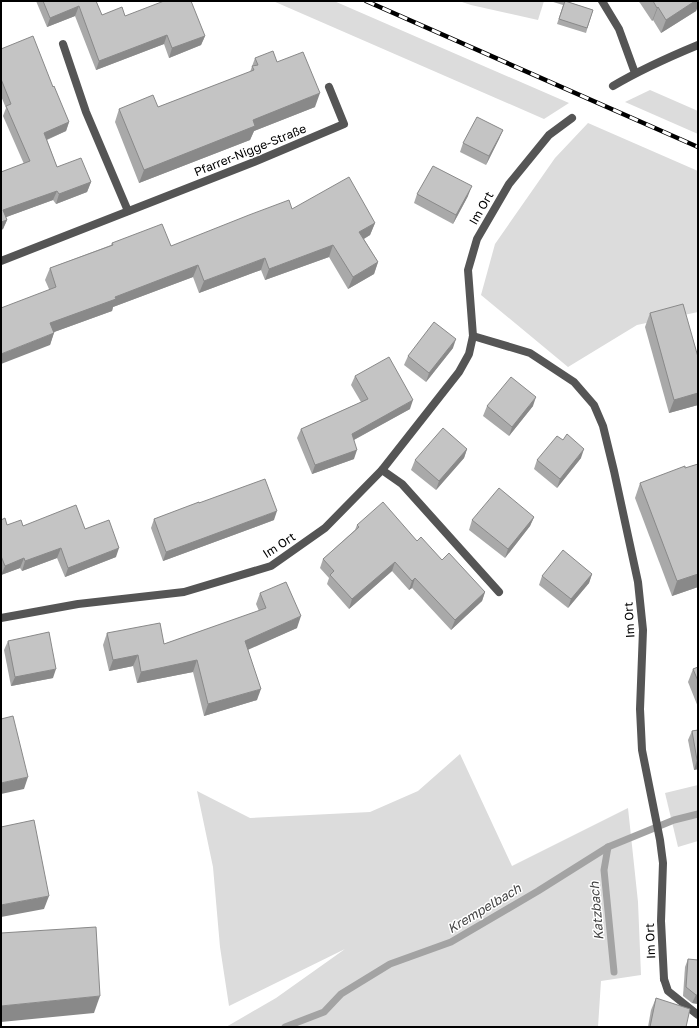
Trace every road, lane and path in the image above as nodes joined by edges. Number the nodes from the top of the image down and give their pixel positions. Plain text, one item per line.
1 (602, 1) edge
2 (62, 44) dead end
3 (698, 45) edge
4 (635, 73) junction
5 (613, 86) dead end
6 (330, 87) dead end
7 (572, 118) dead end
8 (128, 211) junction
9 (1, 261) edge
10 (473, 336) junction
11 (382, 470) junction
12 (499, 592) dead end
13 (1, 618) edge
14 (698, 1015) edge

1 - 4 street
2 - 8 street
3 - 4 street
4 - 5 street
6 - 8 street, Pfarrer-Nigge-Straße
7 - 10 street, Im Ort
8 - 9 street, Pfarrer-Nigge-Straße
10 - 11 street, Im Ort
10 - 14 street, Im Ort
11 - 12 street
11 - 13 street, Im Ort

